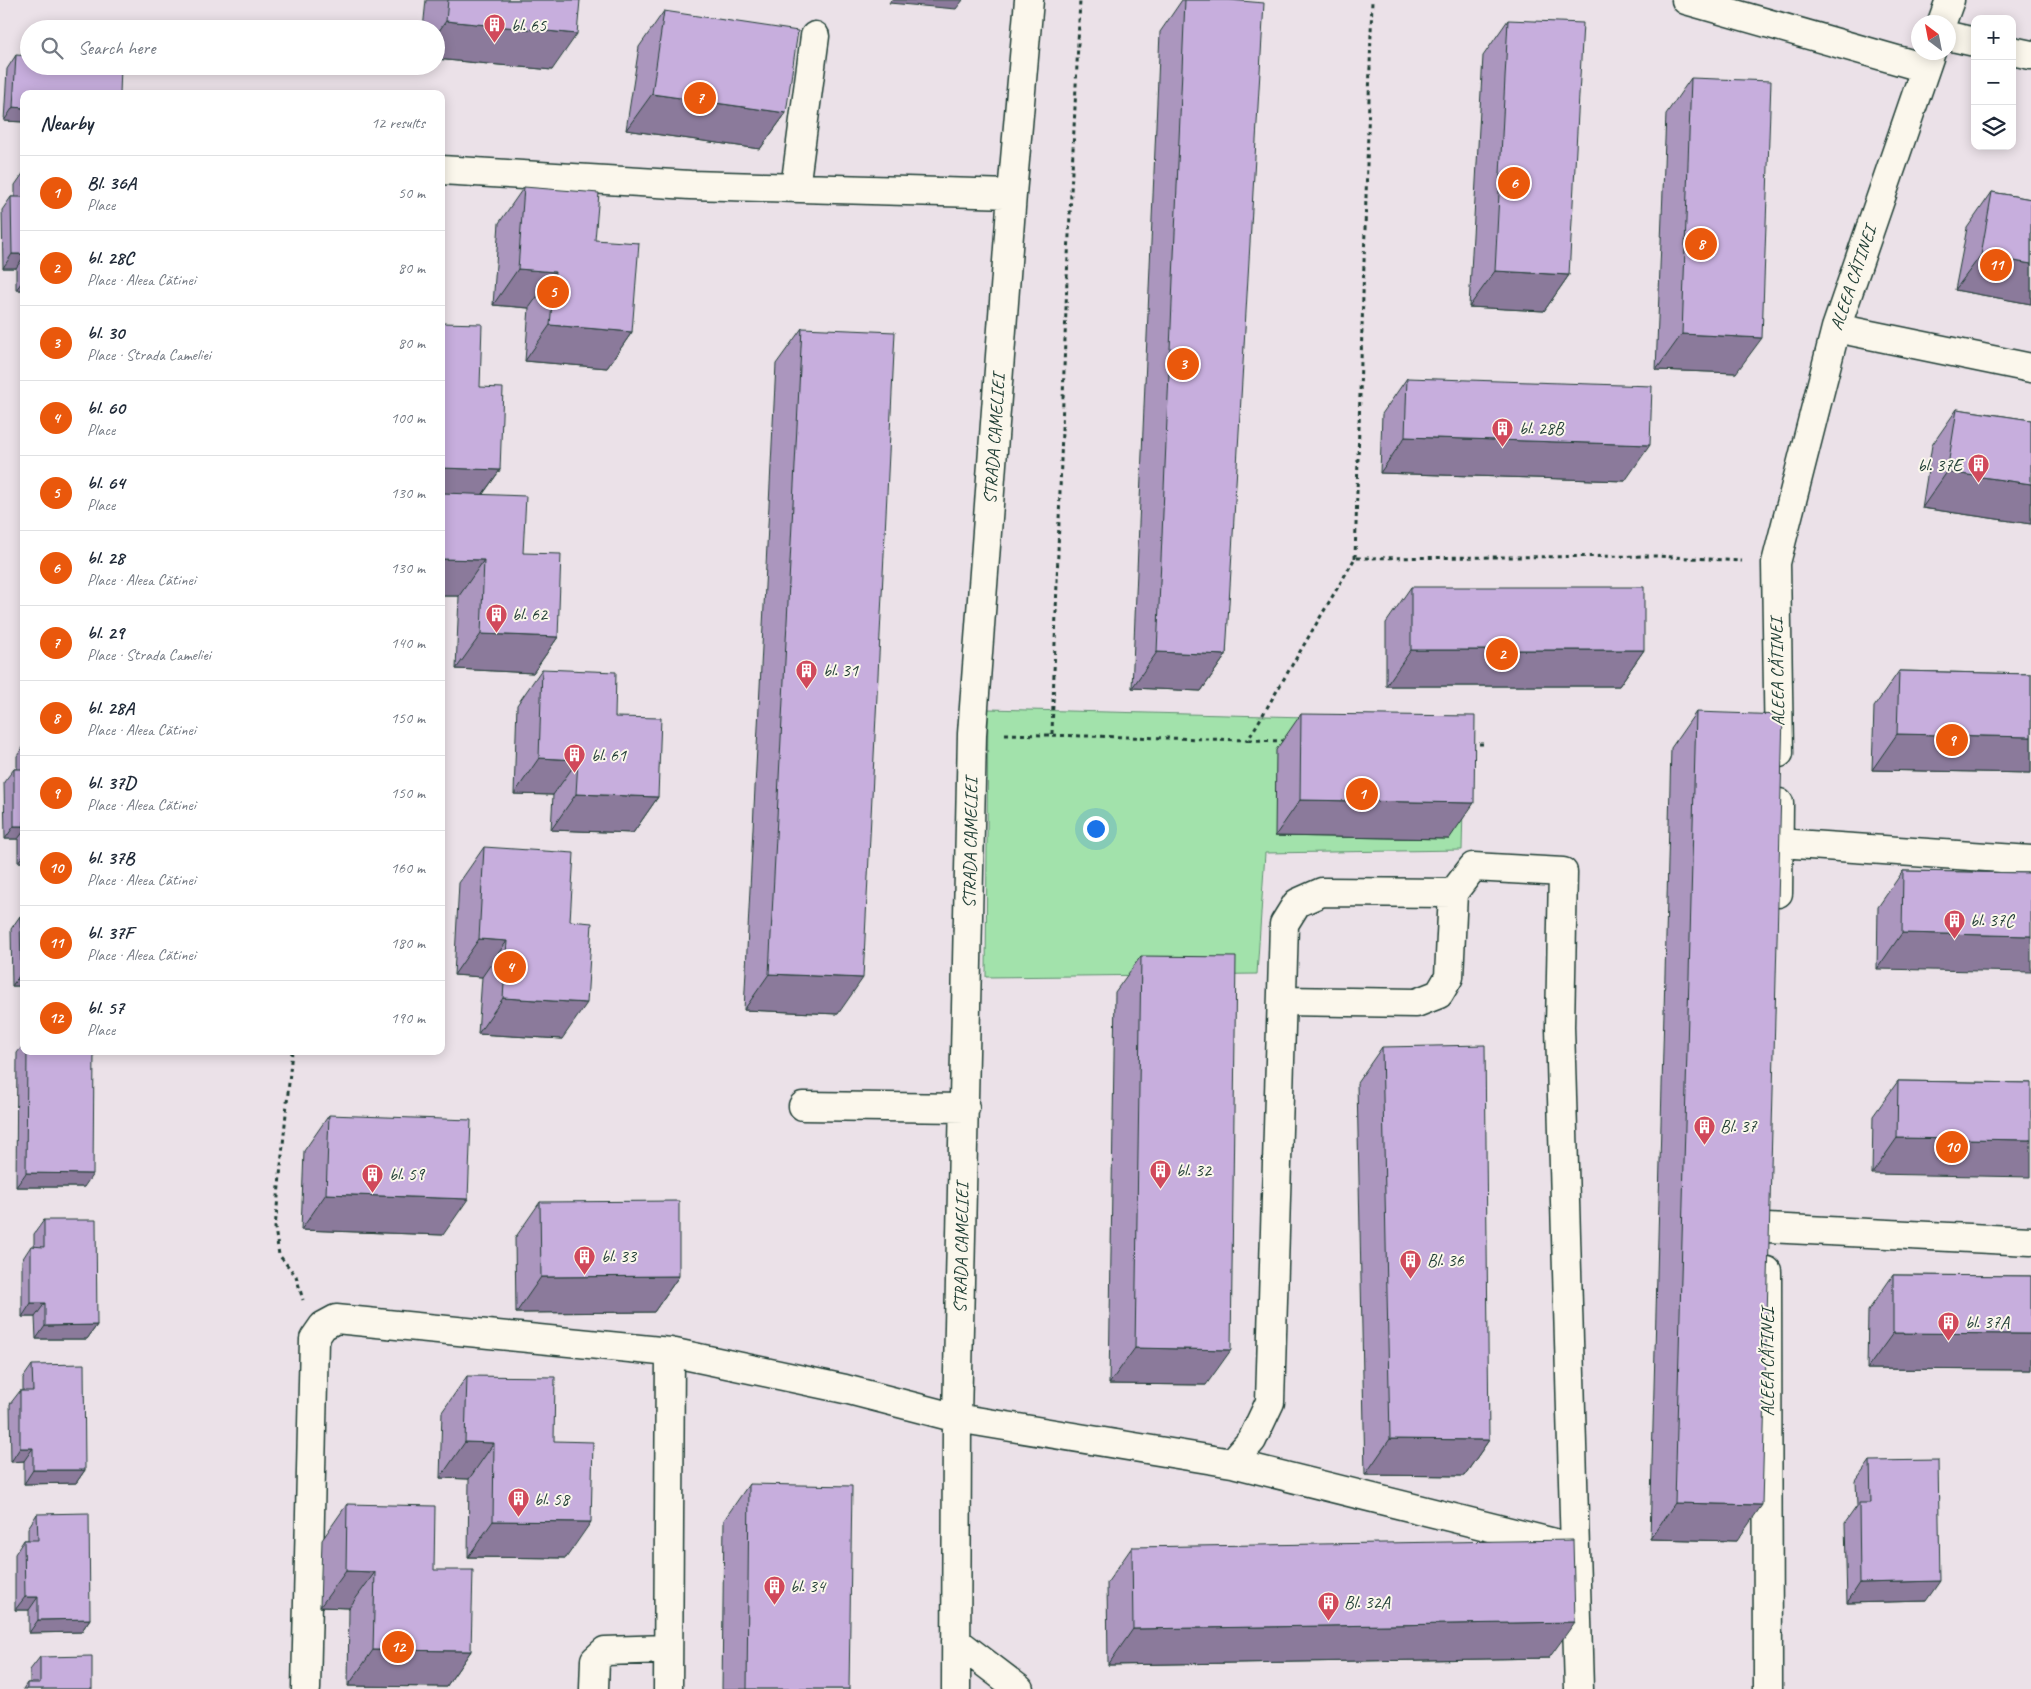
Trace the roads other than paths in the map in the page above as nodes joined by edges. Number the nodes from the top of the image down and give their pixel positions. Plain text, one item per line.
1 (1029, 0) edge
2 (1686, 0) edge
3 (1950, 0) edge
4 (1945, 15) edge
5 (815, 36) dead end
6 (1956, 38) edge
7 (1971, 41) edge
8 (2016, 52) edge
9 (2031, 55) edge
10 (1911, 56) edge
11 (1928, 60) edge
12 (445, 170) edge
13 (795, 188) junction
14 (1012, 194) junction
15 (1836, 328) junction
16 (2031, 368) edge
17 (1780, 843) junction
18 (2031, 860) edge
19 (1453, 893) junction
20 (1777, 922) edge
21 (1282, 1001) junction
22 (803, 1106) dead end
23 (965, 1108) junction
24 (2031, 1241) edge
25 (670, 1352) junction
26 (957, 1418) junction
27 (1232, 1463) junction
28 (1575, 1548) junction
29 (956, 1641) junction
30 (668, 1649) junction
31 (306, 1689) edge
32 (594, 1689) edge
33 (668, 1689) edge
34 (956, 1689) edge
35 (1019, 1689) edge
36 (1578, 1689) edge
37 (1768, 1689) edge

1 - 14 street, STRADA CAMELIEI
2 - 10 street, ALEEA CĂTINEI
3 - 4 street
5 - 13 street
6 - 7 street
8 - 9 street
11 - 15 street, ALEEA CĂTINEI
12 - 13 street
13 - 14 street
14 - 23 street, STRADA CAMELIEI
15 - 16 street
15 - 17 street, ALEEA CĂTINEI
17 - 18 street
17 - 20 street, ALEEA CĂTINEI
19 - 21 street
19 - 21 street
19 - 28 street
21 - 27 street
22 - 23 street
23 - 26 street, STRADA CAMELIEI
24 - 37 street, ALEEA CĂTINEI
25 - 26 street
25 - 30 street
25 - 31 street
26 - 27 street
26 - 29 street, STRADA CAMELIEI
27 - 28 street
28 - 36 street
29 - 34 street, STRADA CAMELIEI
29 - 35 street
30 - 32 street
30 - 33 street

